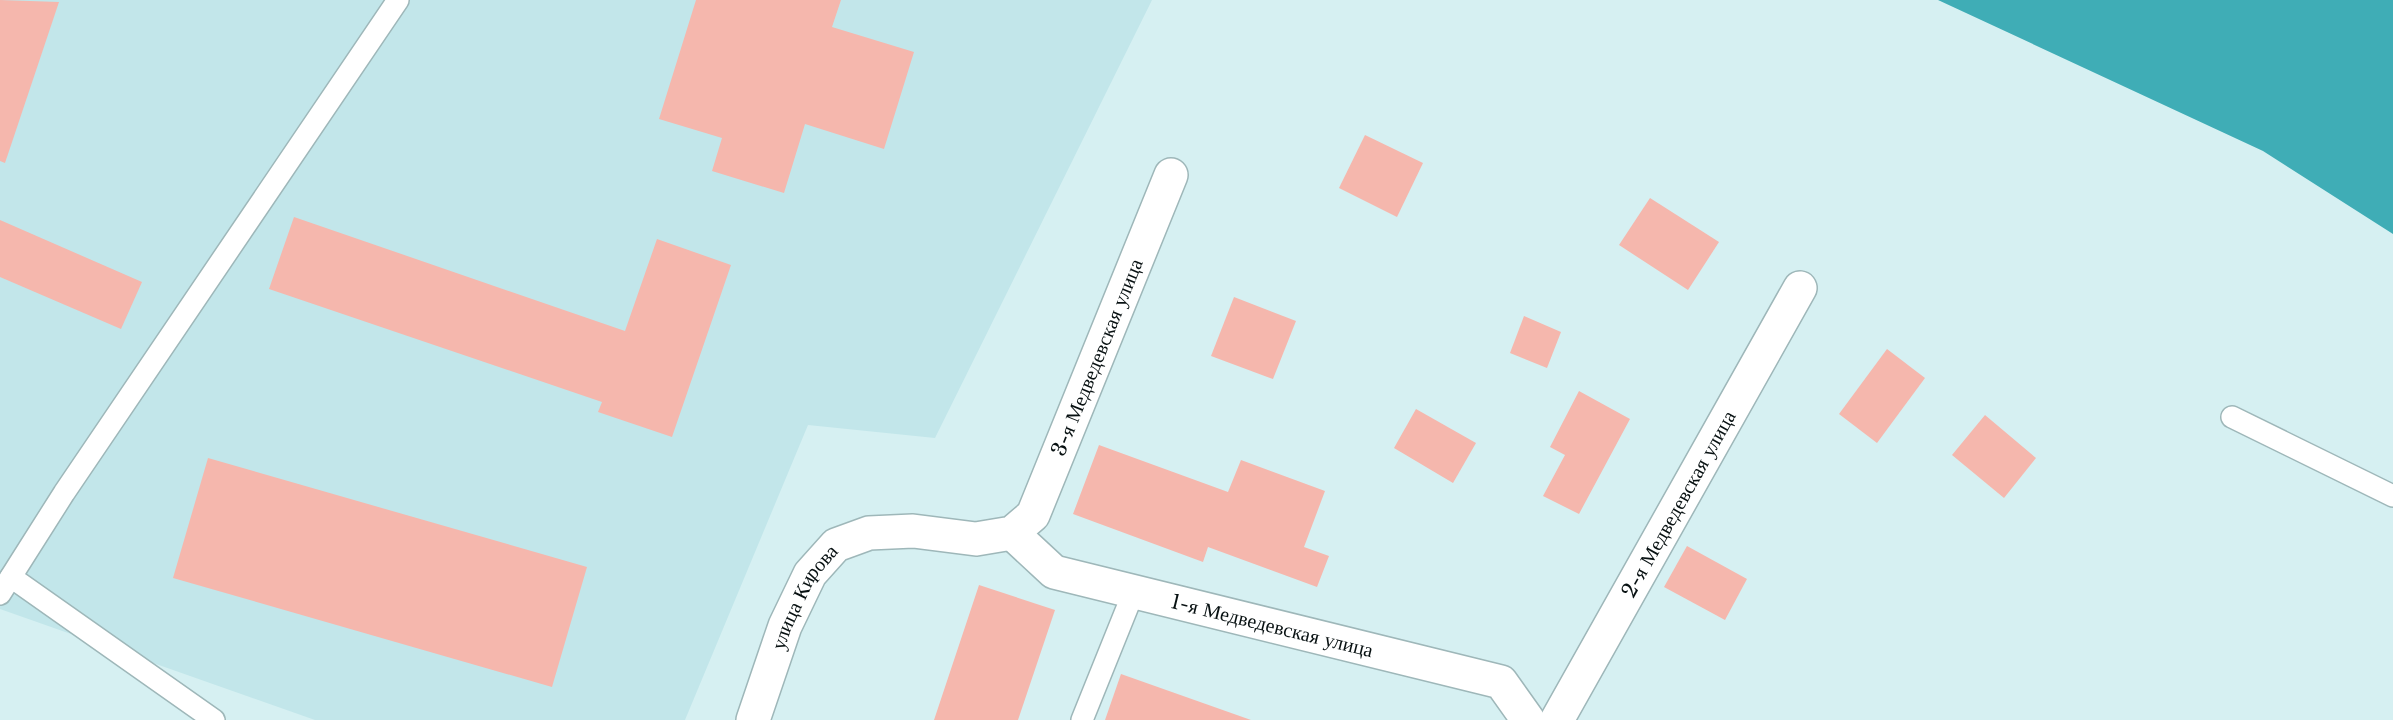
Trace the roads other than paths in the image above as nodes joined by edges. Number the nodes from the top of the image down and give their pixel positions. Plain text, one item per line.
1 (399, 0) edge
2 (1171, 175) dead end
3 (1800, 288) dead end
4 (2232, 417) dead end
5 (2393, 496) edge
6 (1012, 533) junction
7 (5, 586) edge
8 (1134, 591) junction
9 (214, 720) edge
10 (753, 720) edge
11 (1082, 720) edge
12 (1528, 720) edge
13 (1557, 720) edge

1 - 7 lane
2 - 6 street, 3-я Медведевская улица
3 - 13 street, 2-я Медведевская улица
4 - 5 lane
6 - 8 street, 1-я Медведевская улица
6 - 10 street, улица Кирова
7 - 9 lane
8 - 11 lane
8 - 12 street, 1-я Медведевская улица

